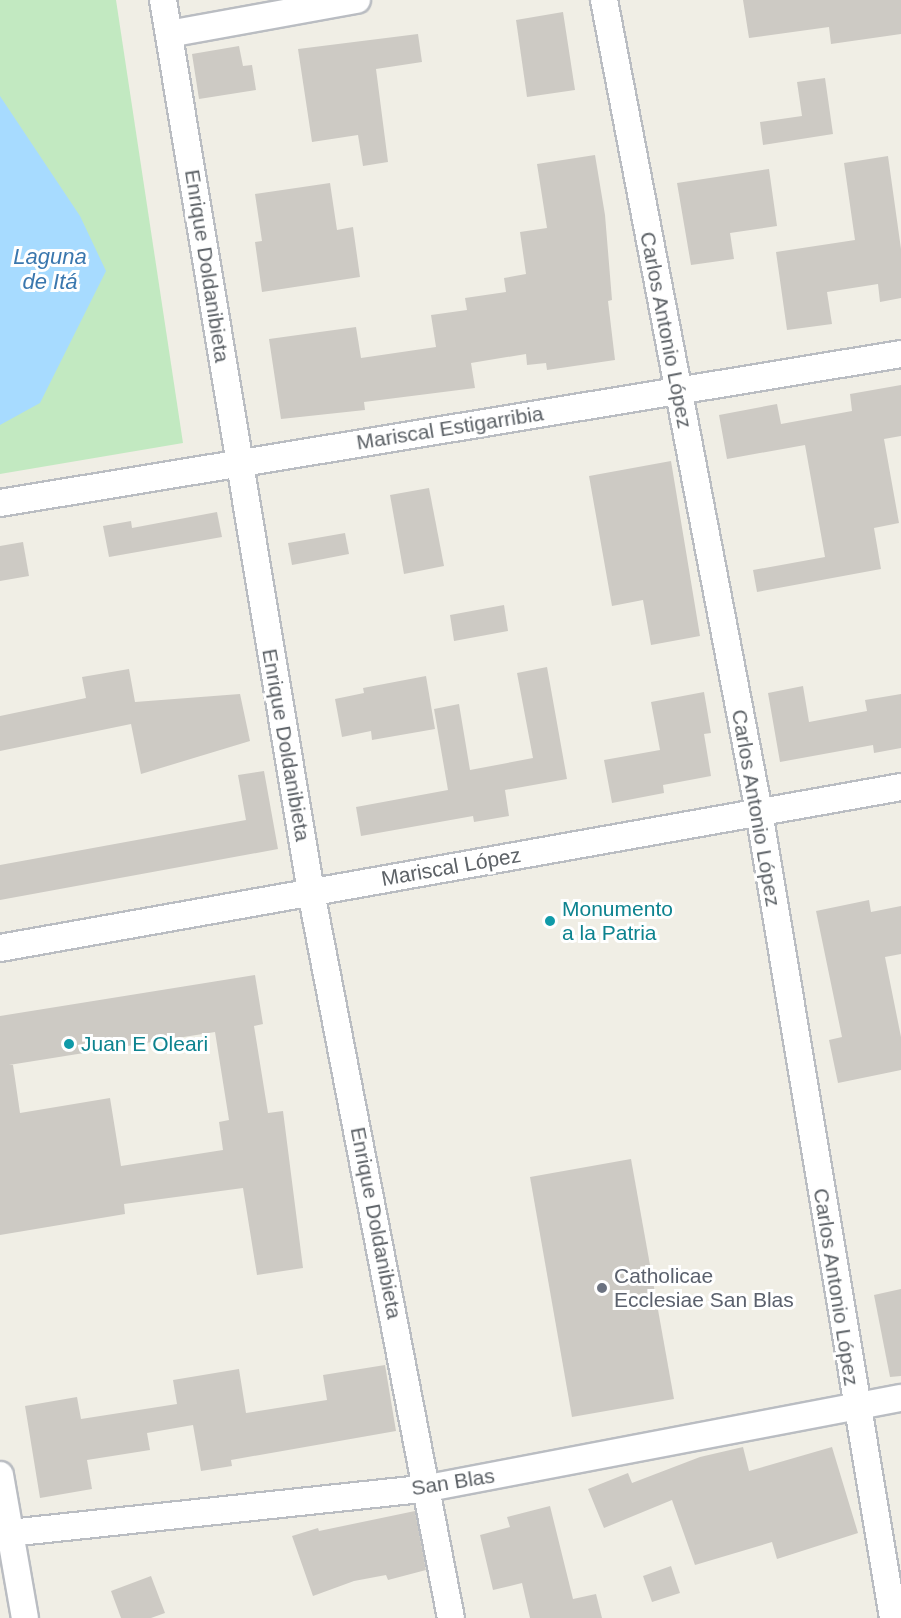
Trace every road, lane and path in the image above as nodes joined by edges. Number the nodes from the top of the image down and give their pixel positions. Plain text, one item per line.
1 (163, 0) edge
2 (357, 0) edge
3 (604, 0) edge
4 (169, 34) junction
5 (901, 354) edge
6 (678, 390) junction
7 (239, 464) junction
8 (0, 503) edge
9 (901, 787) edge
10 (759, 812) junction
11 (311, 892) junction
12 (0, 948) edge
13 (901, 1398) edge
14 (856, 1407) junction
15 (0, 1475) edge
16 (428, 1488) junction
17 (5, 1533) edge
18 (25, 1618) edge
19 (451, 1618) edge
20 (893, 1618) edge

1 - 4 street, Enrique Doldanibieta
2 - 4 street
3 - 6 street, Carlos Antonio López
4 - 7 street, Enrique Doldanibieta
5 - 6 street, Mariscal Estigarribia
6 - 7 street, Mariscal Estigarribia
6 - 10 street, Carlos Antonio López
7 - 8 street, Mariscal Estigarribia
7 - 11 street, Enrique Doldanibieta
9 - 10 street, Mariscal López
10 - 11 street, Mariscal López
10 - 14 street, Carlos Antonio López
11 - 12 street, Mariscal López
11 - 16 street, Enrique Doldanibieta
13 - 14 street, San Blas
14 - 16 street, San Blas
14 - 20 street, Carlos Antonio López
15 - 17 street
16 - 17 street, San Blas
16 - 19 street, Enrique Doldanibieta
17 - 18 street

